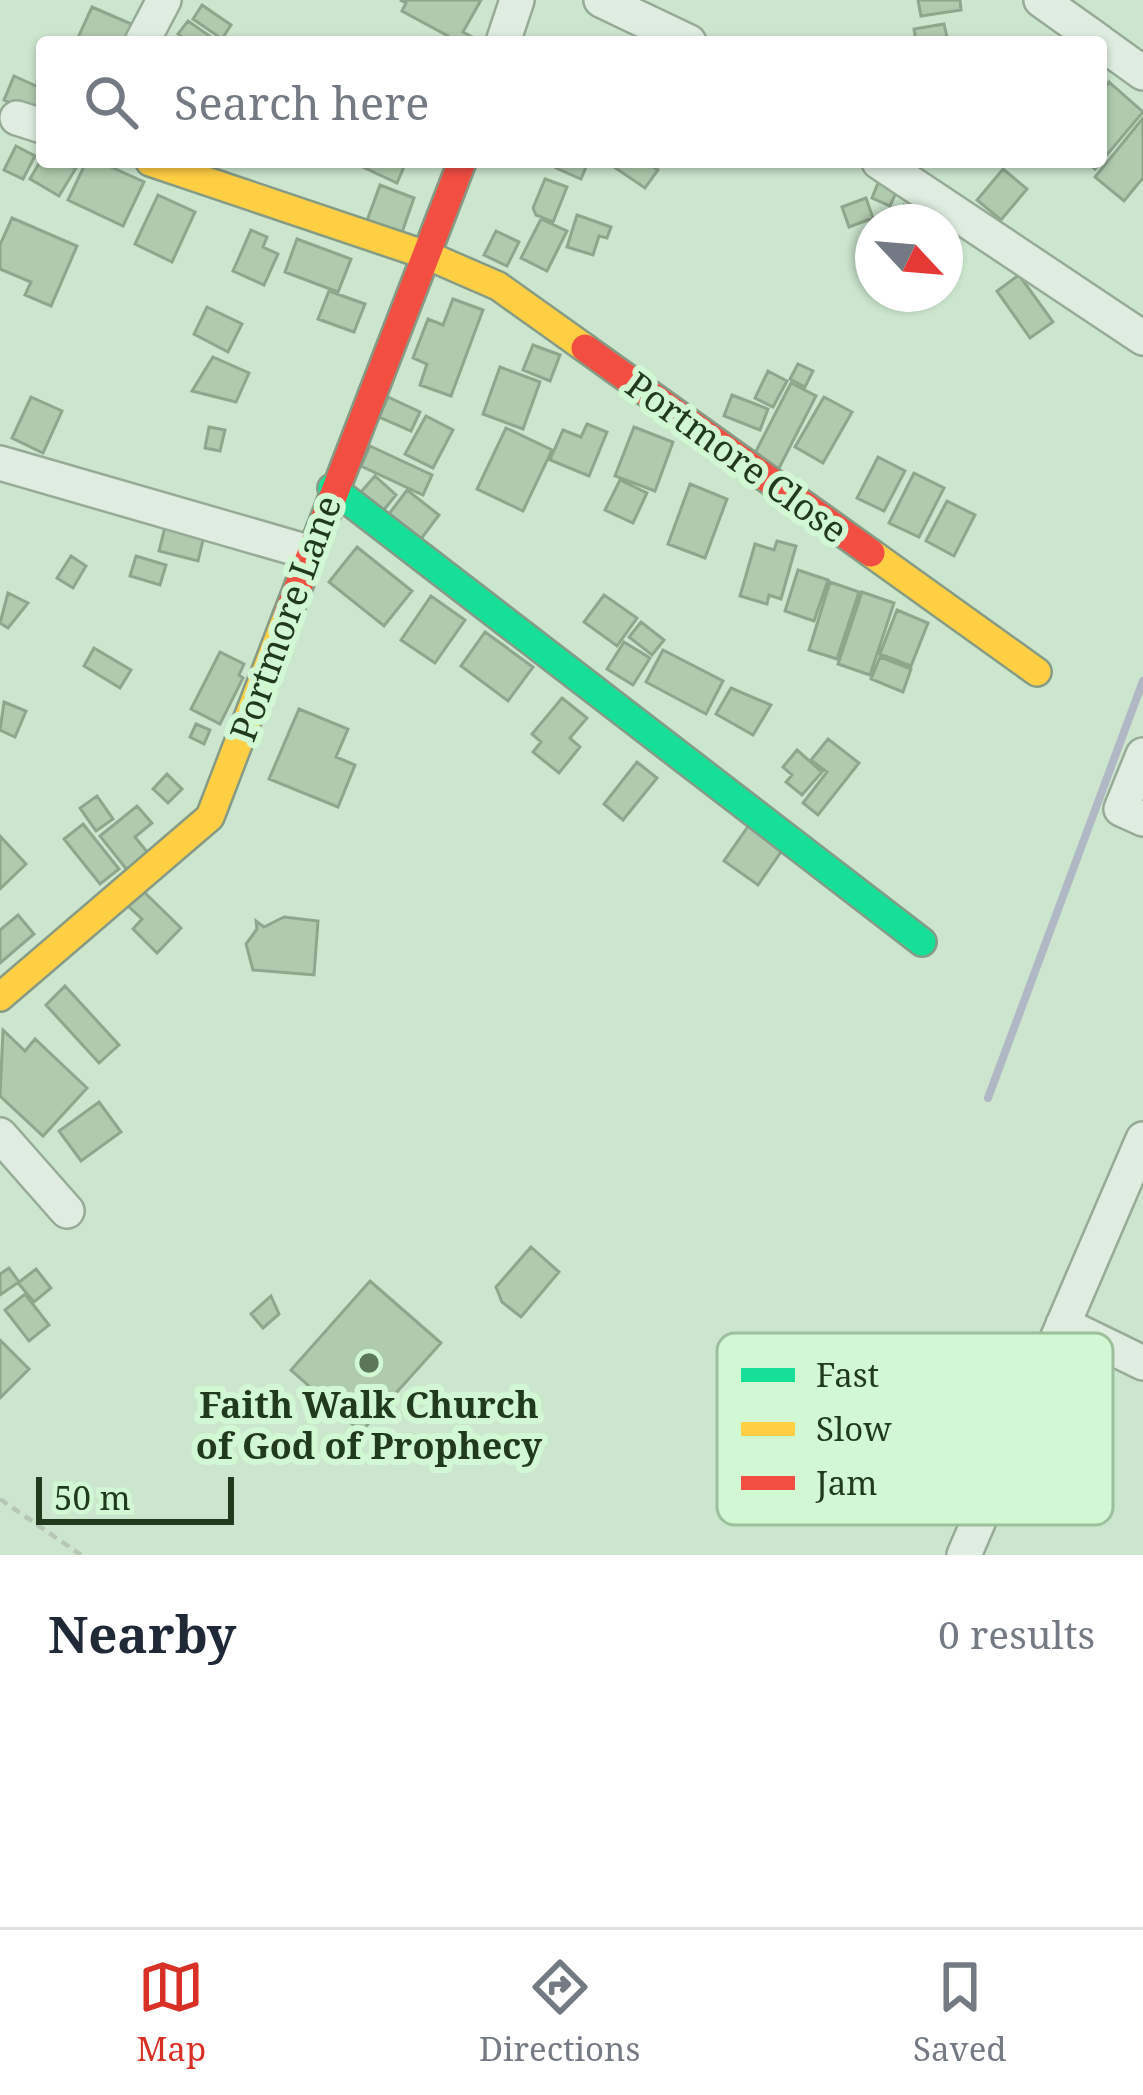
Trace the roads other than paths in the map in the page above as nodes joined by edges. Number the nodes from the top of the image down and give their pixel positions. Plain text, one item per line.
1 (164, 0) edge
2 (517, 0) edge
3 (601, 0) edge
4 (1041, 0) edge
5 (145, 36) edge
6 (505, 36) edge
7 (676, 36) edge
8 (1092, 36) edge
9 (1107, 46) edge
10 (1143, 73) edge
11 (168, 168) edge
12 (459, 168) edge
13 (888, 168) edge
14 (429, 256) junction
15 (1143, 338) edge
16 (0, 463) edge
17 (332, 488) junction
18 (308, 552) junction
19 (1037, 672) dead end
20 (1143, 755) edge
21 (1143, 819) edge
22 (922, 942) dead end
23 (0, 997) edge
24 (0, 1136) edge
25 (1143, 1139) edge
26 (67, 1211) dead end
27 (1063, 1324) junction
28 (1059, 1333) edge
29 (1081, 1333) edge
30 (1113, 1348) edge
31 (1143, 1363) edge
32 (977, 1525) edge
33 (964, 1555) edge

1 - 5 street
2 - 6 street
3 - 7 street
4 - 8 street
9 - 10 street
11 - 14 street, Portmore Close
12 - 14 street, Portmore Lane
13 - 15 street
14 - 17 street, Portmore Lane
14 - 19 street, Portmore Close
16 - 18 street
17 - 18 street, Portmore Lane
17 - 22 street
18 - 23 street, Portmore Lane
20 - 21 street
24 - 26 street
25 - 27 street
27 - 28 street
27 - 29 street
30 - 31 street
32 - 33 street

